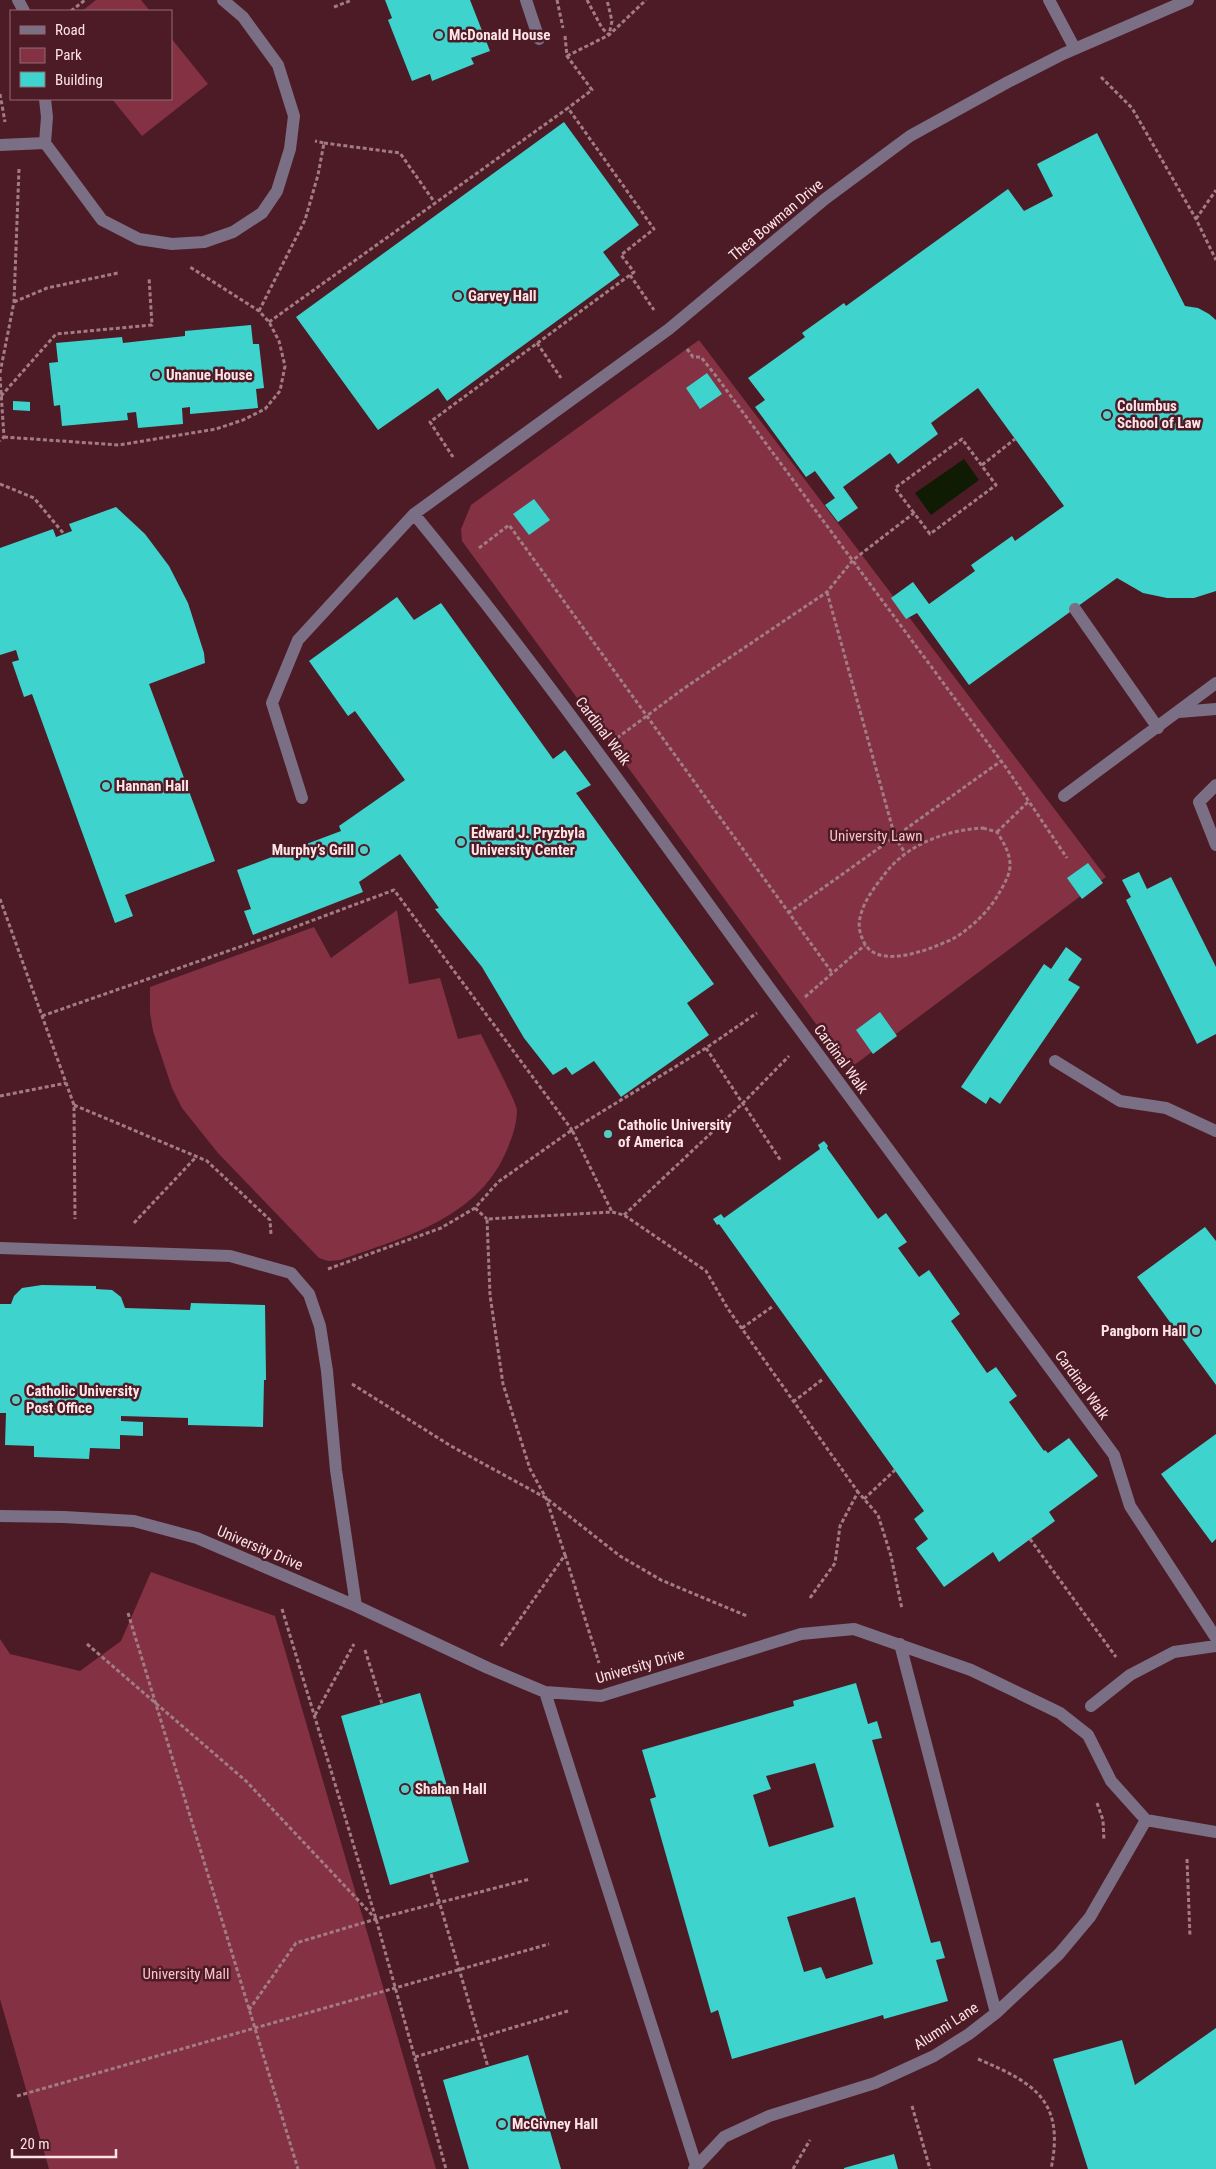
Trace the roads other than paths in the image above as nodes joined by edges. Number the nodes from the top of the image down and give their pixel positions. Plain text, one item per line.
1 (223, 0) edge
2 (526, 0) edge
3 (1049, 0) edge
4 (1188, 0) edge
5 (539, 39) dead end
6 (1075, 49) junction
7 (45, 100) edge
8 (45, 143) junction
9 (0, 145) edge
10 (414, 514) junction
11 (1075, 609) dead end
12 (1216, 684) edge
13 (1216, 709) edge
14 (1179, 712) junction
15 (1158, 728) junction
16 (1216, 785) edge
17 (1064, 796) dead end
18 (302, 798) dead end
19 (1216, 845) edge
20 (1055, 1061) dead end
21 (1216, 1131) edge
22 (0, 1248) edge
23 (0, 1516) edge
24 (356, 1606) junction
25 (1216, 1638) edge
26 (900, 1644) junction
27 (1216, 1646) edge
28 (545, 1692) junction
29 (1091, 1706) dead end
30 (1146, 1820) junction
31 (1216, 1832) edge
32 (996, 2013) junction
33 (695, 2167) edge

1 - 8 street
2 - 5 street
3 - 6 street
4 - 6 street, Thea Bowman Drive
6 - 10 street, Thea Bowman Drive
7 - 8 street
8 - 9 street
10 - 18 street, Thea Bowman Drive
10 - 25 street, Cardinal Walk
11 - 15 street
12 - 14 street
13 - 14 street
14 - 15 street
15 - 17 street
16 - 19 street
20 - 21 street
22 - 24 street
23 - 24 street, University Drive
24 - 28 street, University Drive
26 - 28 street, University Drive
26 - 30 street, University Drive
26 - 32 street
27 - 29 street
28 - 33 street
30 - 31 street
30 - 32 street, Alumni Lane
32 - 33 street, Alumni Lane

